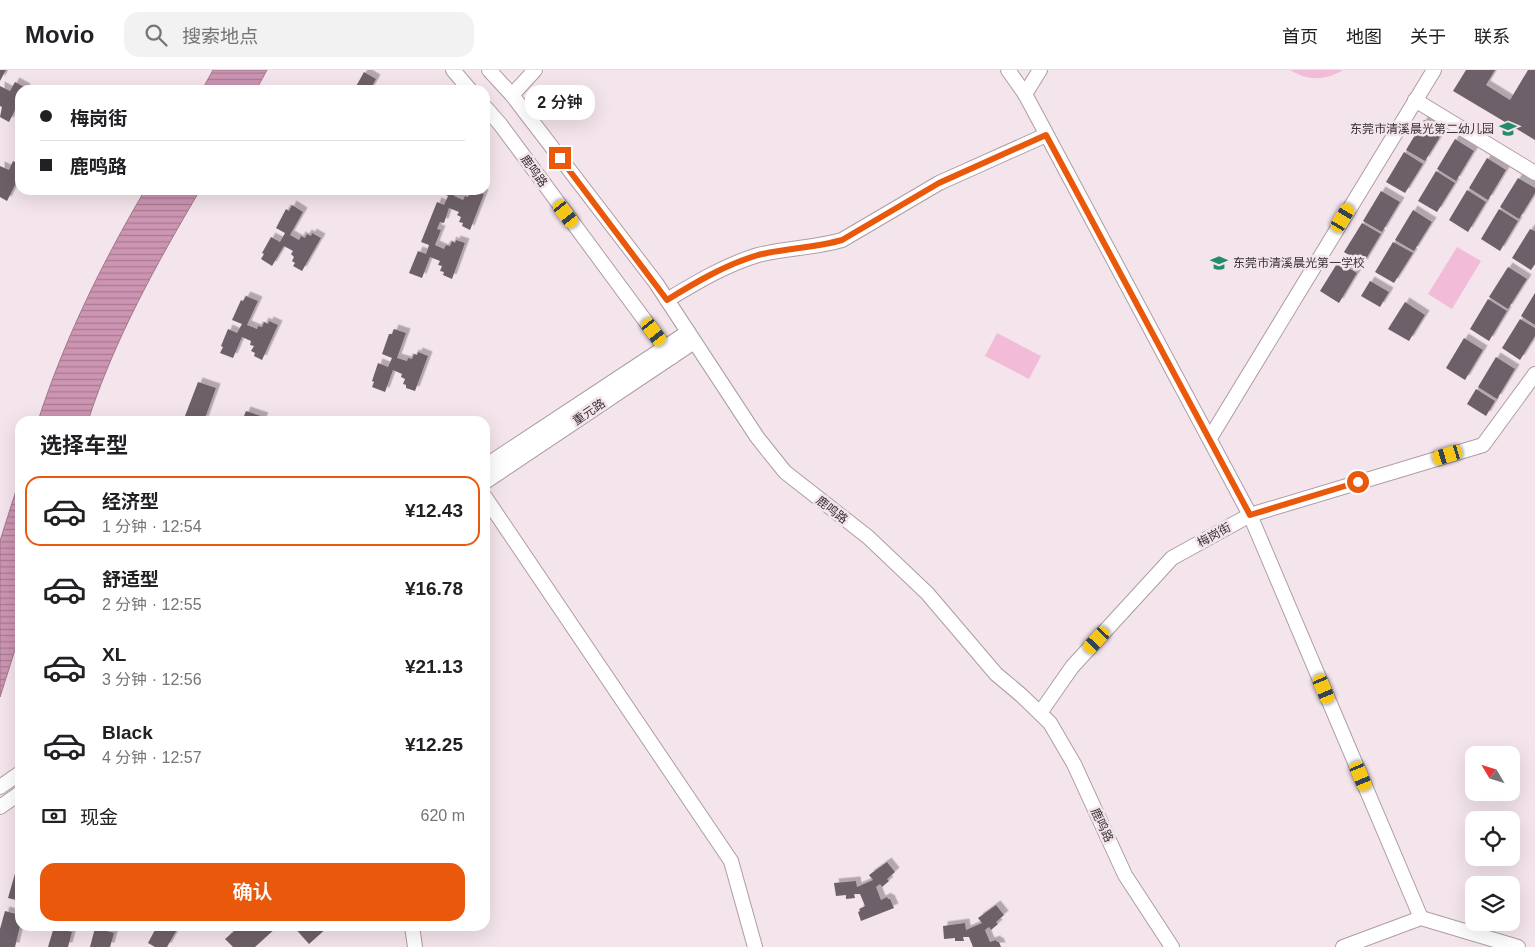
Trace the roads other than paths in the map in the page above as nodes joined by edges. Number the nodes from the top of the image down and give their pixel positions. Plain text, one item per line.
1 (452, 70) edge
2 (489, 70) edge
3 (535, 70) edge
4 (1008, 70) edge
5 (1040, 70) edge
6 (1434, 70) edge
7 (466, 85) edge
8 (1024, 94) junction
9 (512, 95) junction
10 (1415, 100) junction
11 (490, 113) edge
12 (1046, 135) junction
13 (1535, 173) edge
14 (667, 300) junction
15 (691, 337) junction
16 (668, 352) junction
17 (1535, 374) edge
18 (1210, 438) junction
19 (490, 463) edge
20 (490, 478) edge
21 (490, 504) edge
22 (1250, 515) junction
23 (1040, 713) junction
24 (15, 776) edge
25 (0, 787) edge
26 (15, 796) edge
27 (0, 807) edge
28 (1421, 918) junction
29 (413, 931) edge
30 (415, 947) edge
31 (755, 947) edge
32 (1172, 947) edge
33 (1343, 947) edge
34 (1518, 947) edge

1 - 7 street
2 - 9 street, 鹿鸣路
3 - 9 street
4 - 8 street
5 - 8 street
6 - 10 street
8 - 12 street
9 - 14 street, 鹿鸣路
10 - 13 street
10 - 18 street
11 - 16 street, 鹿鸣路
12 - 14 street
12 - 18 street
14 - 15 street, 鹿鸣路
15 - 16 street, 重元路
15 - 23 street, 鹿鸣路
16 - 19 street, 重元路
16 - 20 street, 重元路
17 - 22 street, 梅岗街
18 - 22 street
21 - 31 street
22 - 23 street, 梅岗街
22 - 28 street
23 - 32 street, 鹿鸣路
24 - 25 street
26 - 27 street
28 - 33 street
28 - 34 street
29 - 30 street

